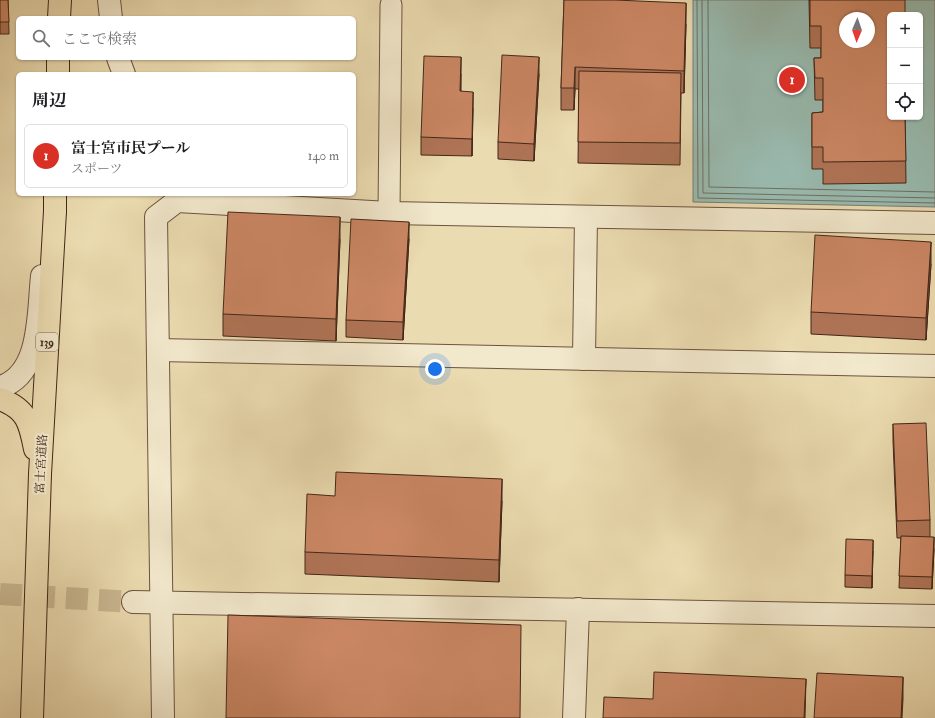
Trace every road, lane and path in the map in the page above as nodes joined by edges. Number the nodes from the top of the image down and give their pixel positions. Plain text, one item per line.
1 (60, 0) edge
2 (109, 0) edge
3 (392, 5) dead end
4 (59, 16) edge
5 (111, 16) edge
6 (58, 60) edge
7 (119, 60) edge
8 (58, 72) edge
9 (123, 72) edge
10 (168, 200) edge
11 (55, 202) edge
12 (389, 213) junction
13 (586, 217) junction
14 (935, 223) edge
15 (158, 350) junction
16 (584, 359) junction
17 (935, 366) edge
18 (0, 387) edge
19 (0, 399) edge
20 (40, 474) junction
21 (133, 602) tunnel mouth
22 (162, 602) junction
23 (578, 610) junction
24 (935, 616) edge
25 (32, 718) edge
26 (163, 718) edge
27 (574, 718) edge

1 - 4 highway
2 - 5 street
3 - 12 street
6 - 8 highway
7 - 9 street
10 - 12 street
10 - 15 street
11 - 18 street
11 - 20 highway, 富士宮道路 / 139
12 - 13 street
13 - 14 street
13 - 16 street
15 - 16 street
15 - 22 street
16 - 17 street
19 - 20 highway
20 - 25 highway, 富士宮道路 / 139
21 - 22 street
22 - 23 street
22 - 26 street
23 - 24 street
23 - 27 street

